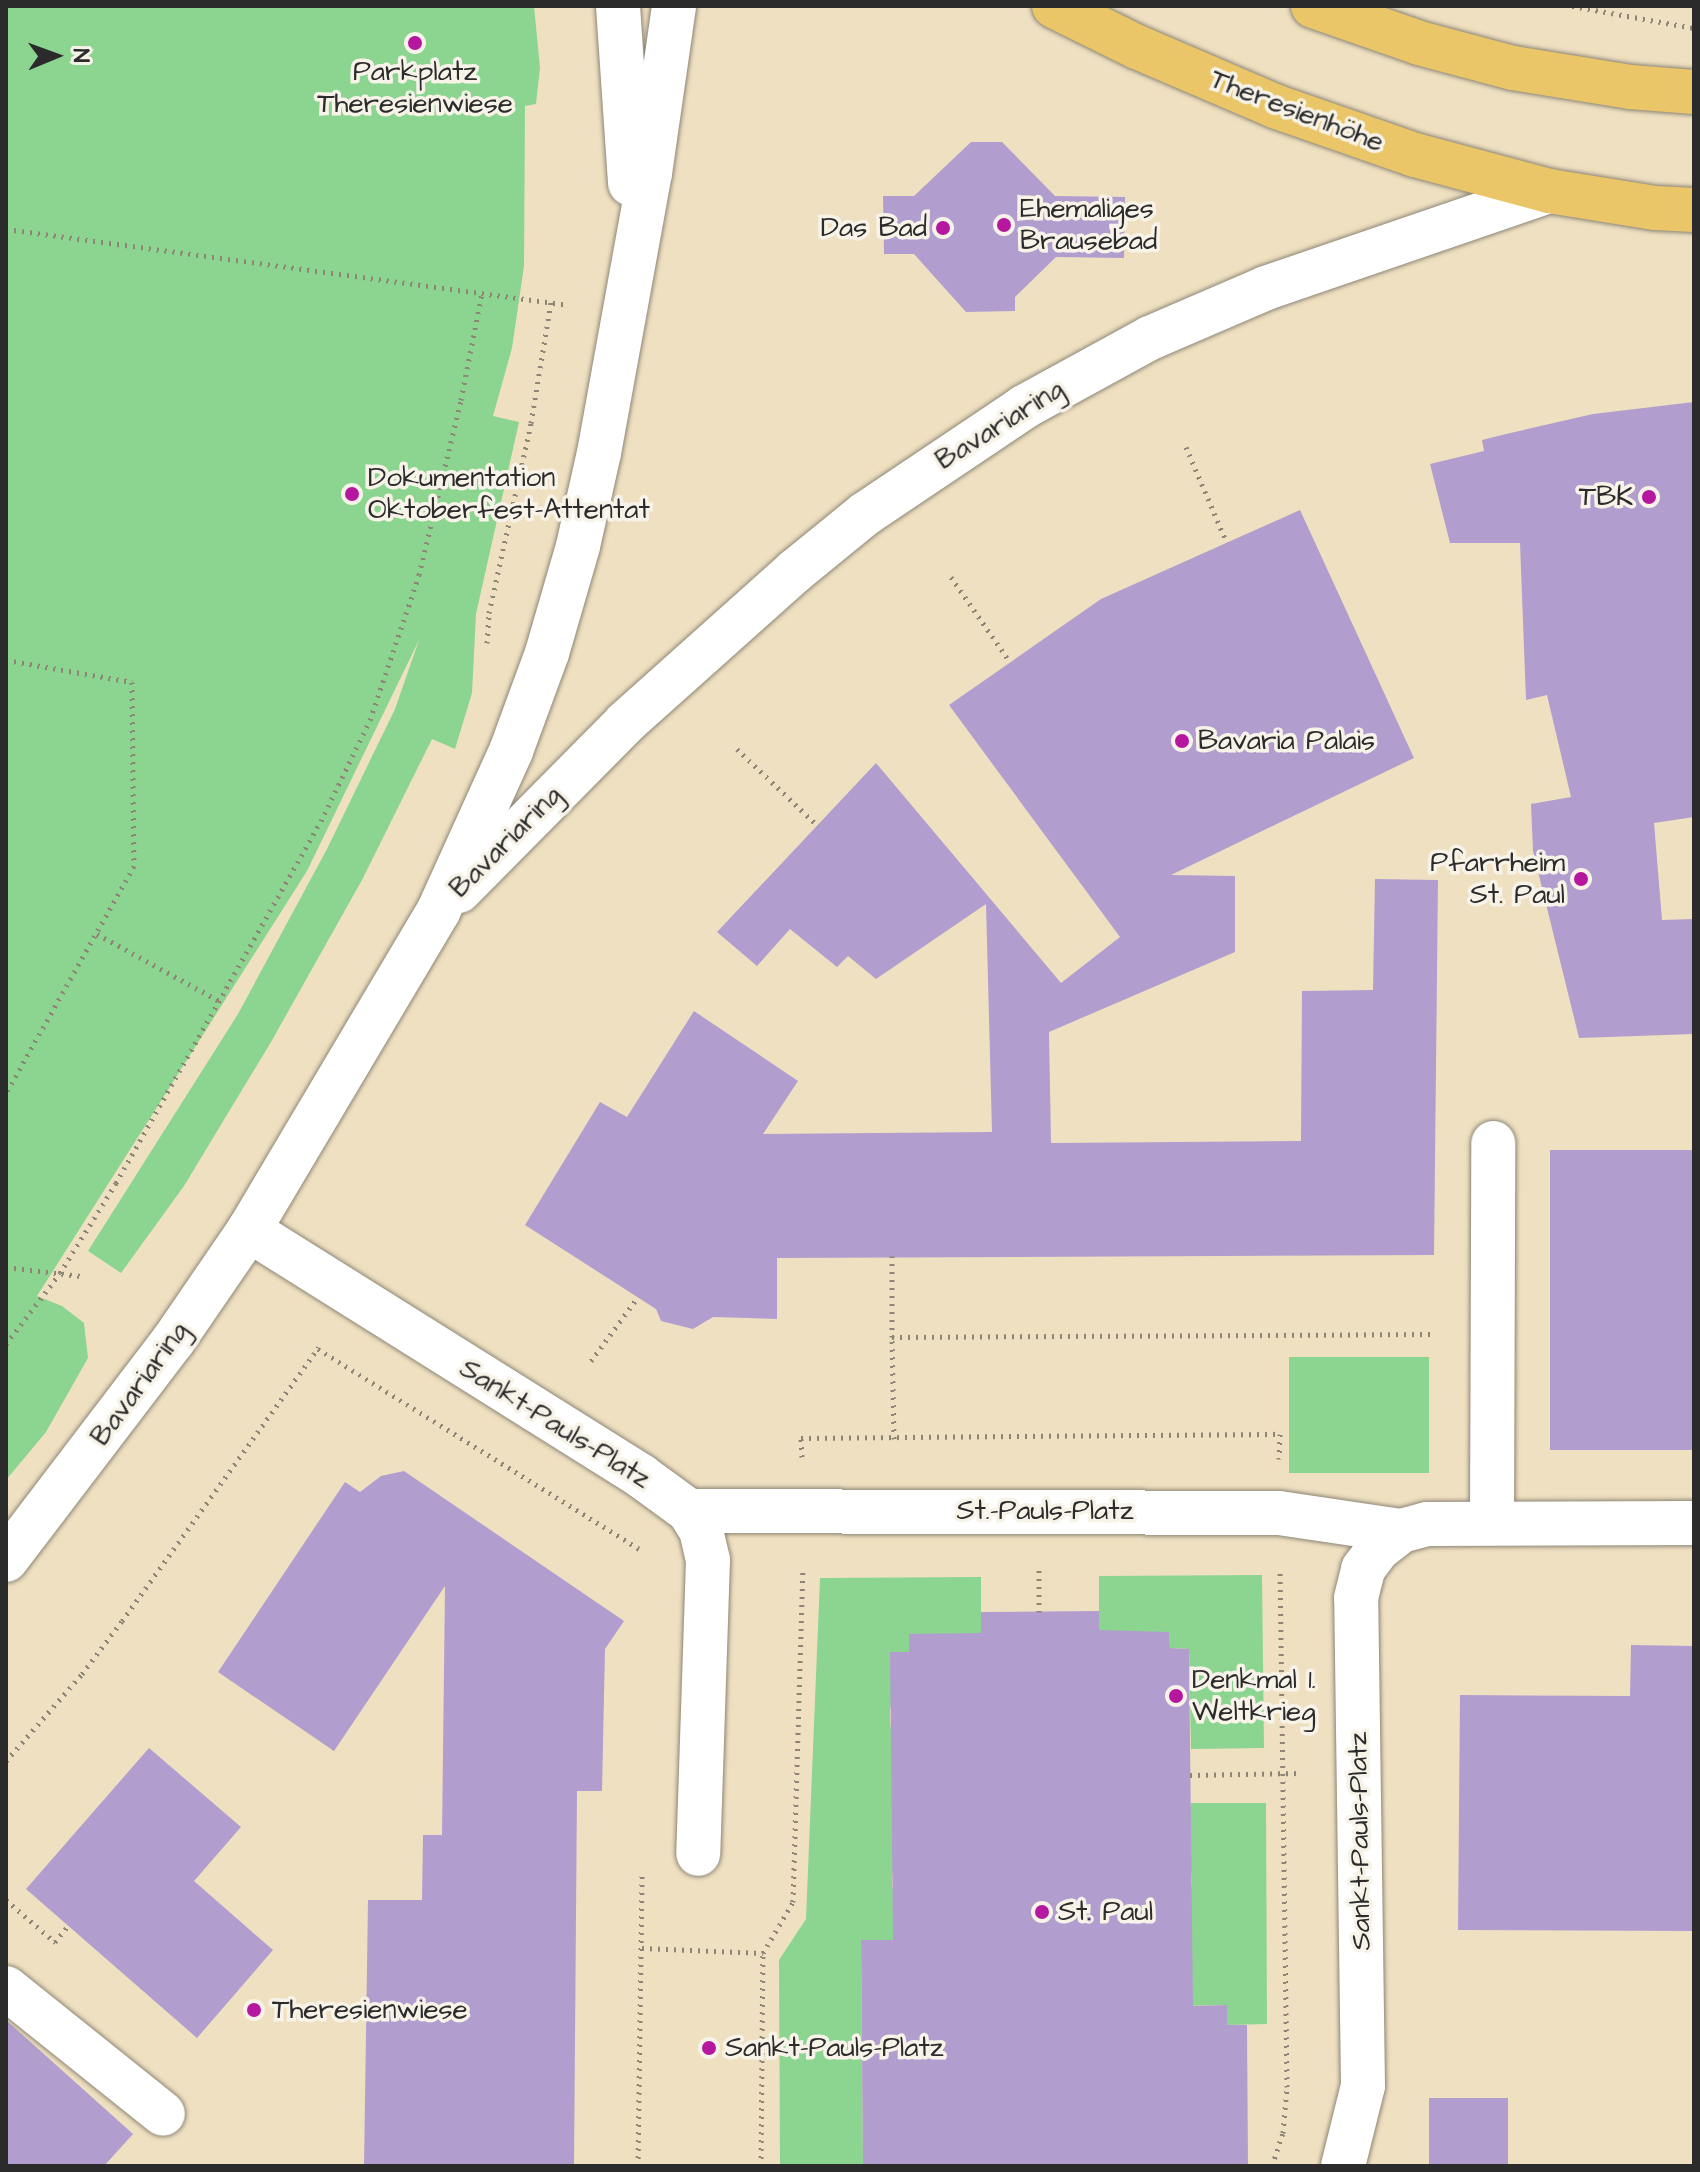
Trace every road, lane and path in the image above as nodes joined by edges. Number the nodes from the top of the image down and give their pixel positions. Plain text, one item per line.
1 (618, 6) edge
2 (674, 6) edge
3 (1054, 6) edge
4 (1313, 6) edge
5 (1572, 6) edge
6 (1694, 28) edge
7 (1694, 92) edge
8 (1549, 191) junction
9 (1694, 210) edge
10 (6, 229) edge
11 (482, 293) junction
12 (629, 293) junction
13 (551, 302) junction
14 (1186, 447) dead end
15 (1227, 543) dead end
16 (951, 577) dead end
17 (486, 656) dead end
18 (6, 660) edge
19 (1010, 662) dead end
20 (737, 749) dead end
21 (818, 826) dead end
22 (438, 912) junction
23 (97, 934) junction
24 (221, 1002) junction
25 (6, 1093) edge
26 (1493, 1143) dead end
27 (249, 1230) junction
28 (892, 1256) dead end
29 (6, 1267) edge
30 (60, 1273) junction
31 (80, 1276) dead end
32 (351, 1295) junction
33 (638, 1297) dead end
34 (1492, 1333) junction
35 (892, 1337) junction
36 (6, 1344) edge
37 (318, 1349) junction
38 (591, 1361) dead end
39 (894, 1439) junction
40 (689, 1511) junction
41 (802, 1511) junction
42 (1279, 1513) junction
43 (1492, 1523) junction
44 (1694, 1523) edge
45 (1401, 1531) junction
46 (650, 1556) dead end
47 (6, 1560) edge
48 (6, 1761) edge
49 (1359, 1772) junction
50 (1284, 1774) junction
51 (1190, 1775) dead end
52 (698, 1854) dead end
53 (642, 1865) dead end
54 (6, 1900) edge
55 (68, 1926) dead end
56 (642, 1948) junction
57 (763, 1953) junction
58 (6, 1988) edge
59 (163, 2114) dead end
60 (638, 2166) edge
61 (761, 2166) edge
62 (1272, 2166) edge
63 (1343, 2166) edge

1 - 12 street, Bavariaring
2 - 12 street, Bavariaring
3 - 8 main road, Theresienhöhe
4 - 7 main road
5 - 6 path
8 - 9 main road, Bavariaring
8 - 22 street, Bavariaring
10 - 11 path
11 - 13 path
11 - 24 path
12 - 13 path
12 - 22 street, Bavariaring
13 - 17 path
14 - 15 path
16 - 19 path
18 - 23 path
20 - 21 path
22 - 27 street, Bavariaring
23 - 24 path
23 - 25 path
24 - 30 path
26 - 34 street
27 - 32 street, Sankt-Pauls-Platz
27 - 47 street, Bavariaring
28 - 35 path
29 - 30 path
30 - 31 path
30 - 36 path
32 - 37 path
32 - 40 street, Sankt-Pauls-Platz
33 - 38 path
34 - 35 path
34 - 43 street
35 - 39 path
37 - 46 path
37 - 48 path
39 - 41 path
39 - 42 path
40 - 41 street, St.-Pauls-Platz
40 - 52 street
41 - 42 street, St.-Pauls-Platz
41 - 57 path
42 - 45 street, St.-Pauls-Platz
42 - 50 path
43 - 44 street
43 - 45 street
45 - 49 street, Sankt-Pauls-Platz
49 - 50 path
49 - 63 street, Sankt-Pauls-Platz
50 - 51 path
50 - 62 path
53 - 56 path
54 - 55 path
56 - 57 path
56 - 60 path
57 - 61 path
58 - 59 street

